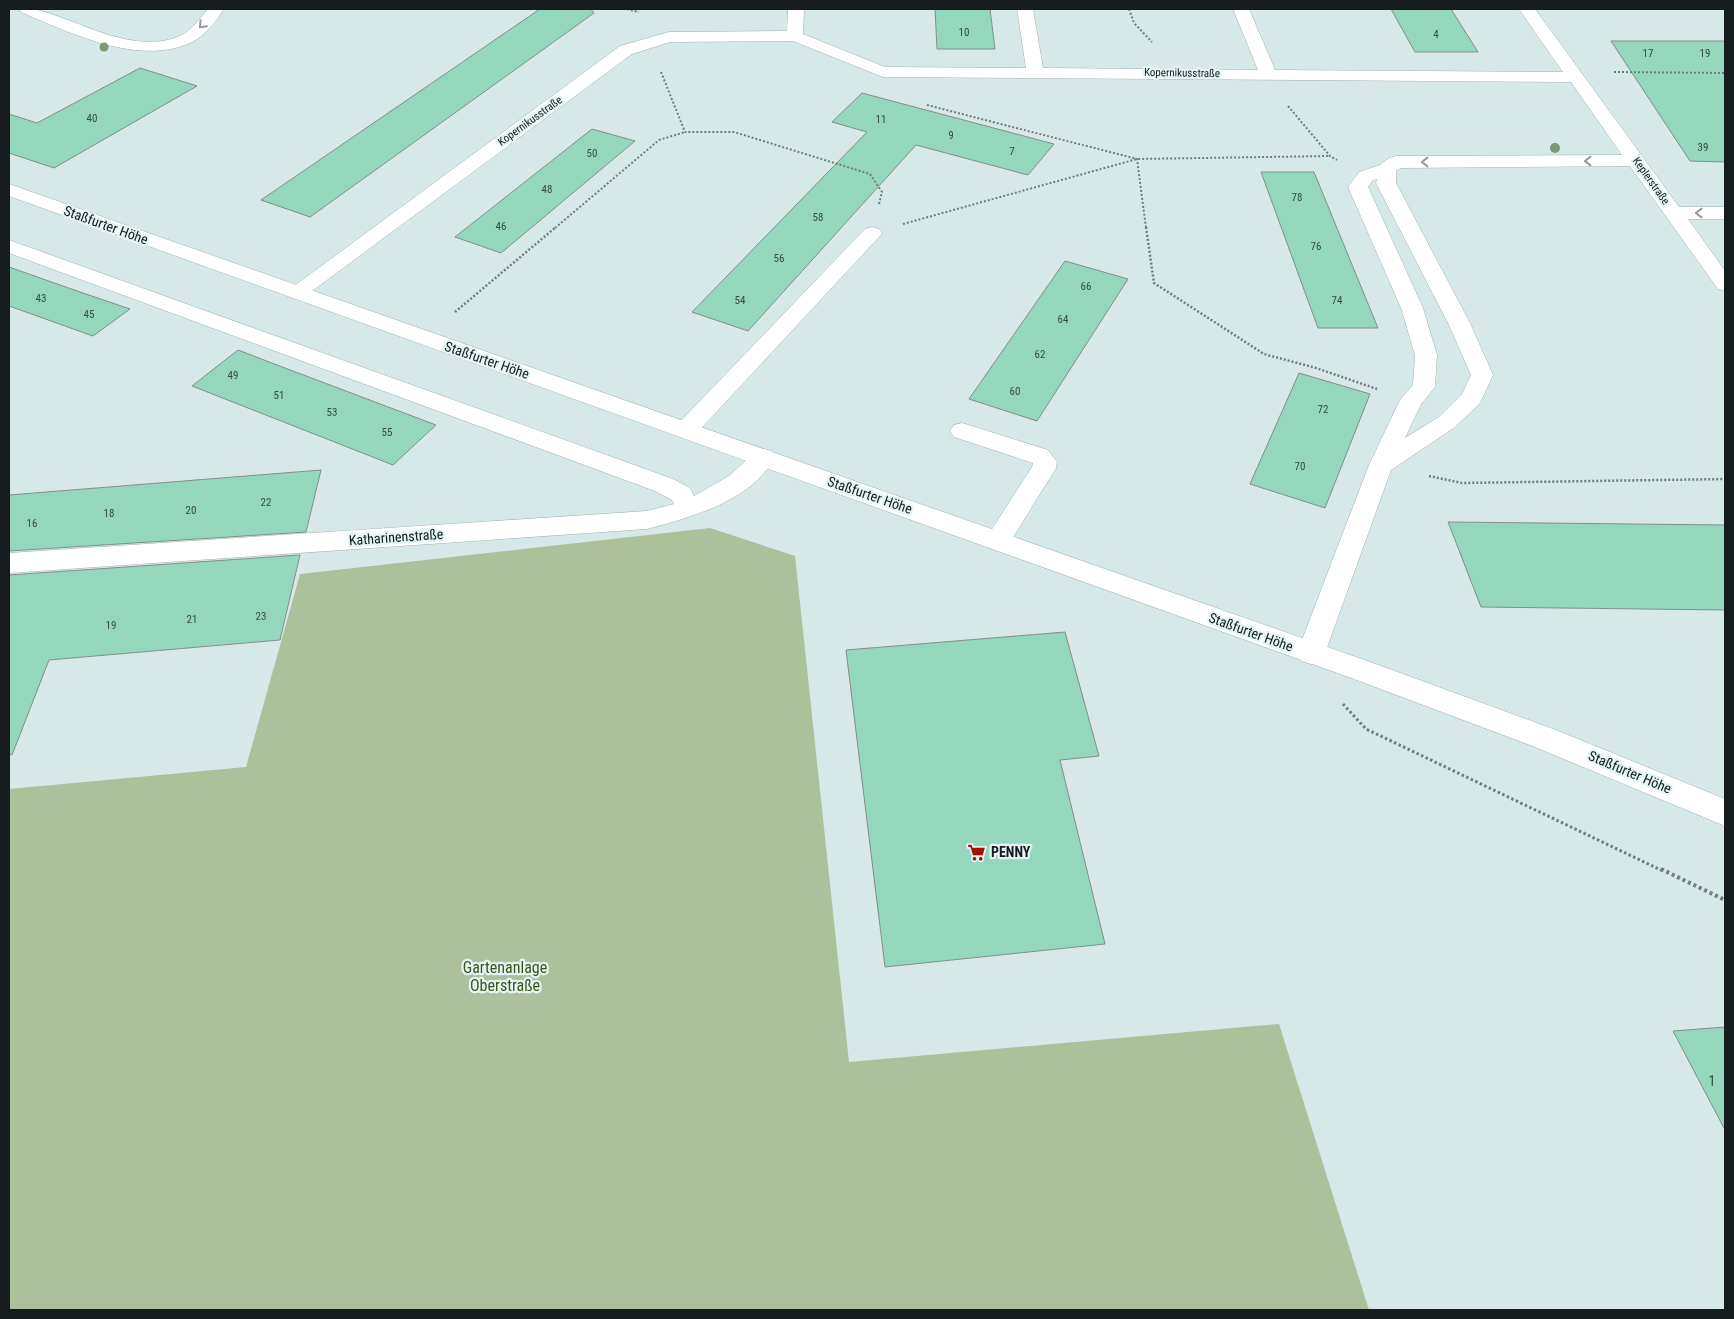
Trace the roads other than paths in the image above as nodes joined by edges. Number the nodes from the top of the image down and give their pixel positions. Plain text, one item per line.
1 (26, 9) edge
2 (216, 9) edge
3 (796, 9) edge
4 (1025, 9) edge
5 (1241, 9) edge
6 (1527, 9) edge
7 (795, 36) junction
8 (1035, 72) junction
9 (1268, 74) junction
10 (1576, 77) junction
11 (1636, 160) junction
12 (1383, 169) junction
13 (9, 190) edge
14 (1674, 213) junction
15 (1725, 213) edge
16 (872, 233) road end
17 (9, 246) edge
18 (1725, 284) edge
19 (297, 293) junction
20 (686, 430) junction
21 (962, 431) dead end
22 (764, 457) junction
23 (1382, 465) junction
24 (689, 508) junction
25 (998, 540) junction
26 (9, 563) edge
27 (1311, 654) junction
28 (1725, 813) edge

2 -> 1 street
3 - 7 street
4 - 8 street
5 - 9 street
6 - 10 street, Keplerstraße
7 - 8 street, Kopernikusstraße
7 - 19 street, Kopernikusstraße
8 - 9 street, Kopernikusstraße
9 - 10 street, Kopernikusstraße
10 - 11 street, Keplerstraße
11 -> 12 street
11 - 14 street, Keplerstraße
12 - 23 street
12 - 23 street
13 - 19 street, Staßfurter Höhe
15 -> 14 street
14 - 18 street, Keplerstraße
16 - 20 street
17 - 24 street
19 - 20 street, Staßfurter Höhe
20 - 22 street, Staßfurter Höhe
21 - 25 street
22 - 24 street, Katharinenstraße
22 - 25 street, Staßfurter Höhe
23 - 27 street
24 - 26 street, Katharinenstraße
25 - 27 street, Staßfurter Höhe
27 - 28 street, Staßfurter Höhe

